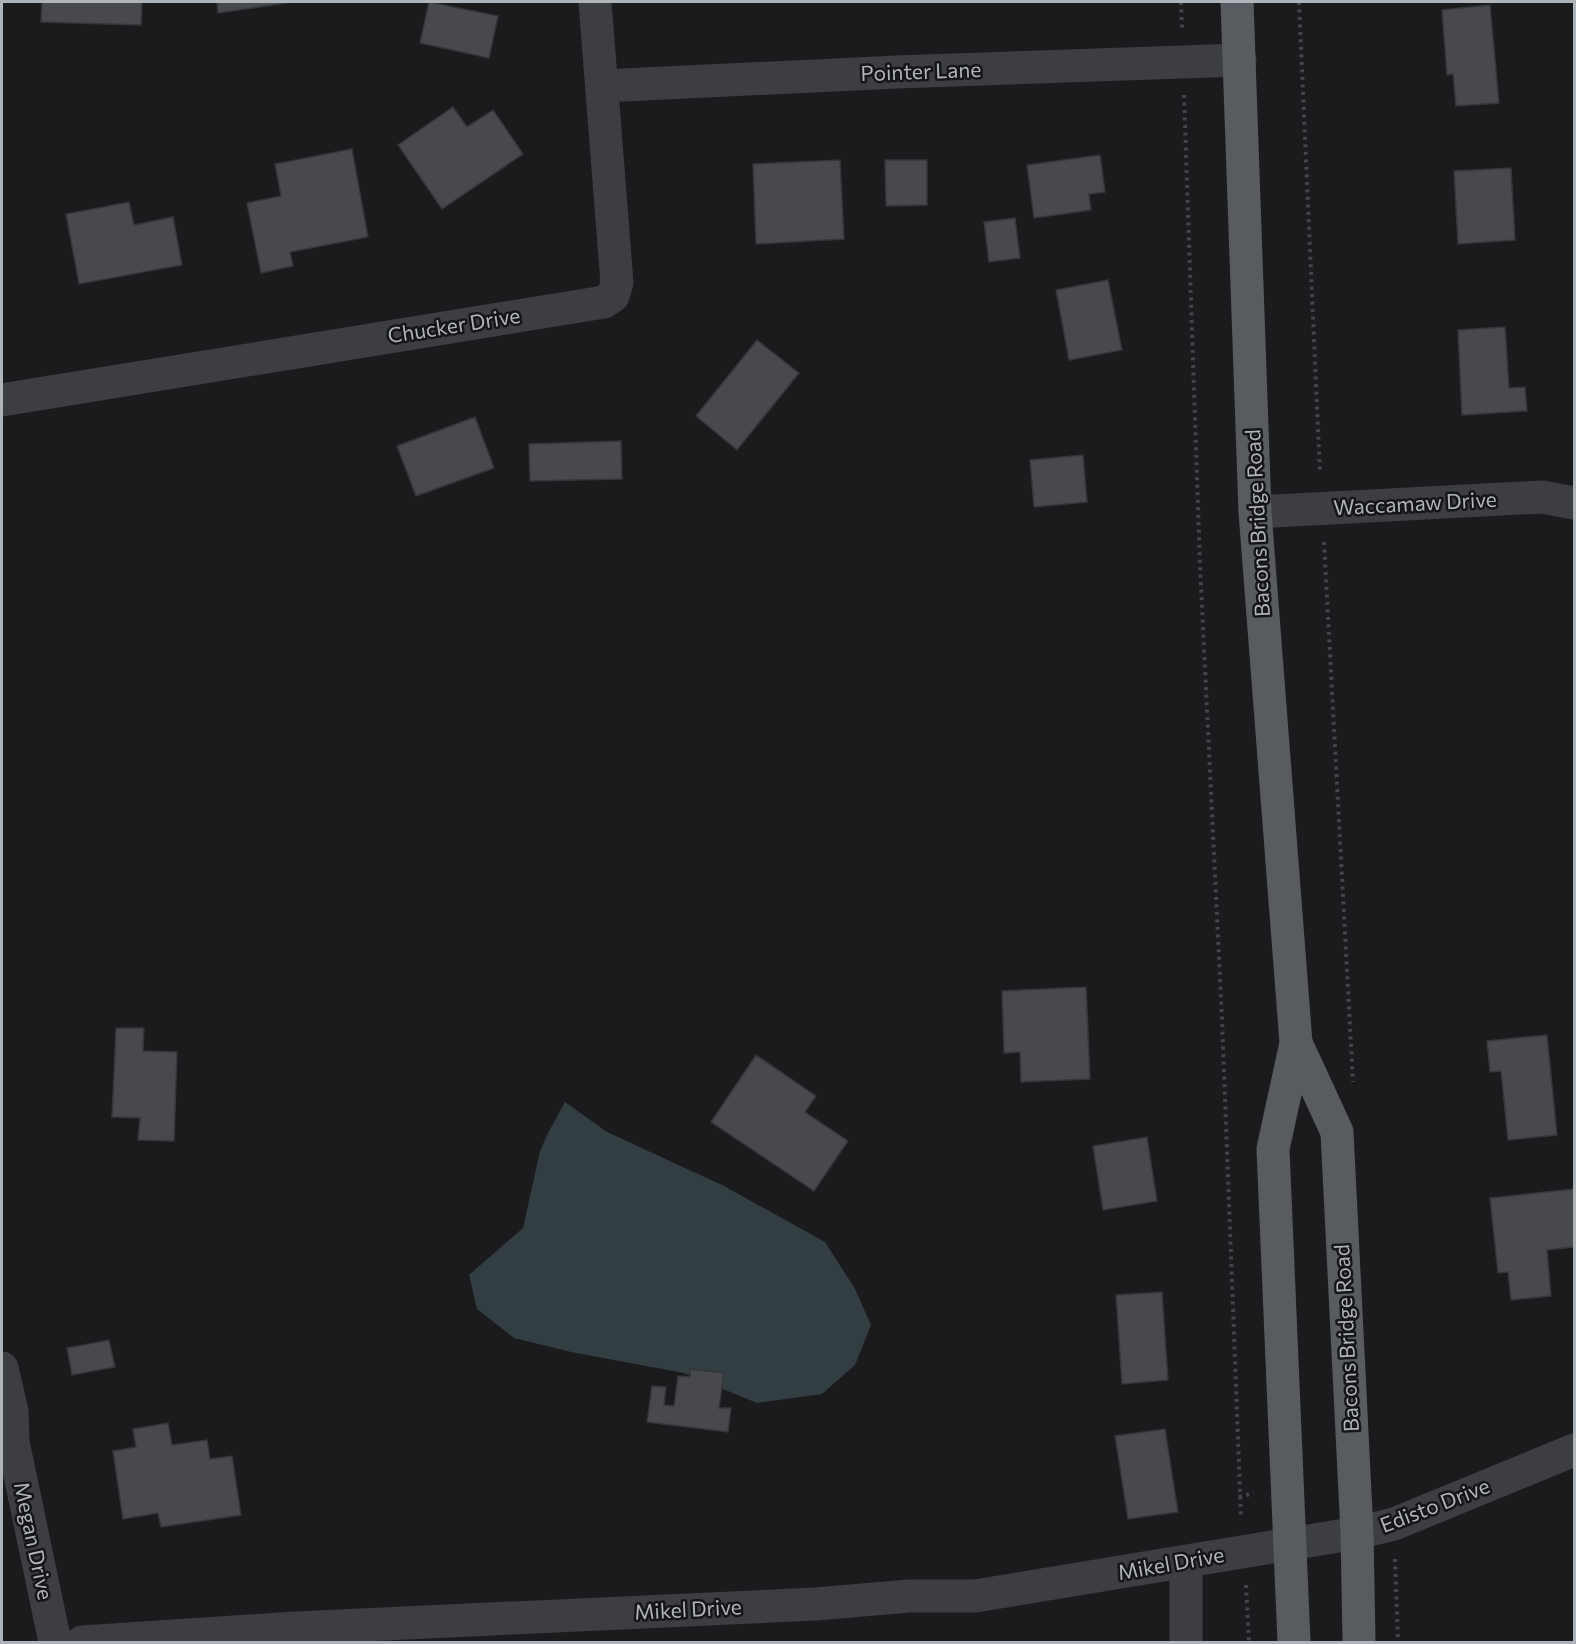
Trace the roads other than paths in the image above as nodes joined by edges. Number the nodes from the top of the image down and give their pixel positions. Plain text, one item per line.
1 (595, 2) edge
2 (1237, 2) edge
3 (1240, 60) junction
4 (602, 86) junction
5 (2, 400) edge
6 (1575, 503) edge
7 (1255, 512) junction
8 (1296, 1043) junction
9 (2, 1368) edge
10 (1575, 1450) edge
11 (1357, 1533) junction
12 (1291, 1543) junction
13 (1186, 1562) junction
14 (55, 1642) edge
15 (82, 1642) edge
16 (1186, 1642) edge
17 (1294, 1642) edge
18 (1359, 1642) edge

1 - 4 street, Chucker Drive
2 - 3 main road, Bacons Bridge Road
3 - 4 street, Pointer Lane
3 - 7 main road, Bacons Bridge Road
4 - 5 street, Chucker Drive
6 - 7 street, Waccamaw Drive
7 - 8 main road, Bacons Bridge Road
8 - 11 main road, Bacons Bridge Road
8 - 12 main road, Bacons Bridge Road
9 - 14 street, Megan Drive
10 - 11 street, Edisto Drive
11 - 12 street, Edisto Drive
11 - 18 main road, Bacons Bridge Road
12 - 13 street, Mikel Drive
12 - 17 main road, Bacons Bridge Road
13 - 15 street, Mikel Drive
13 - 16 street

